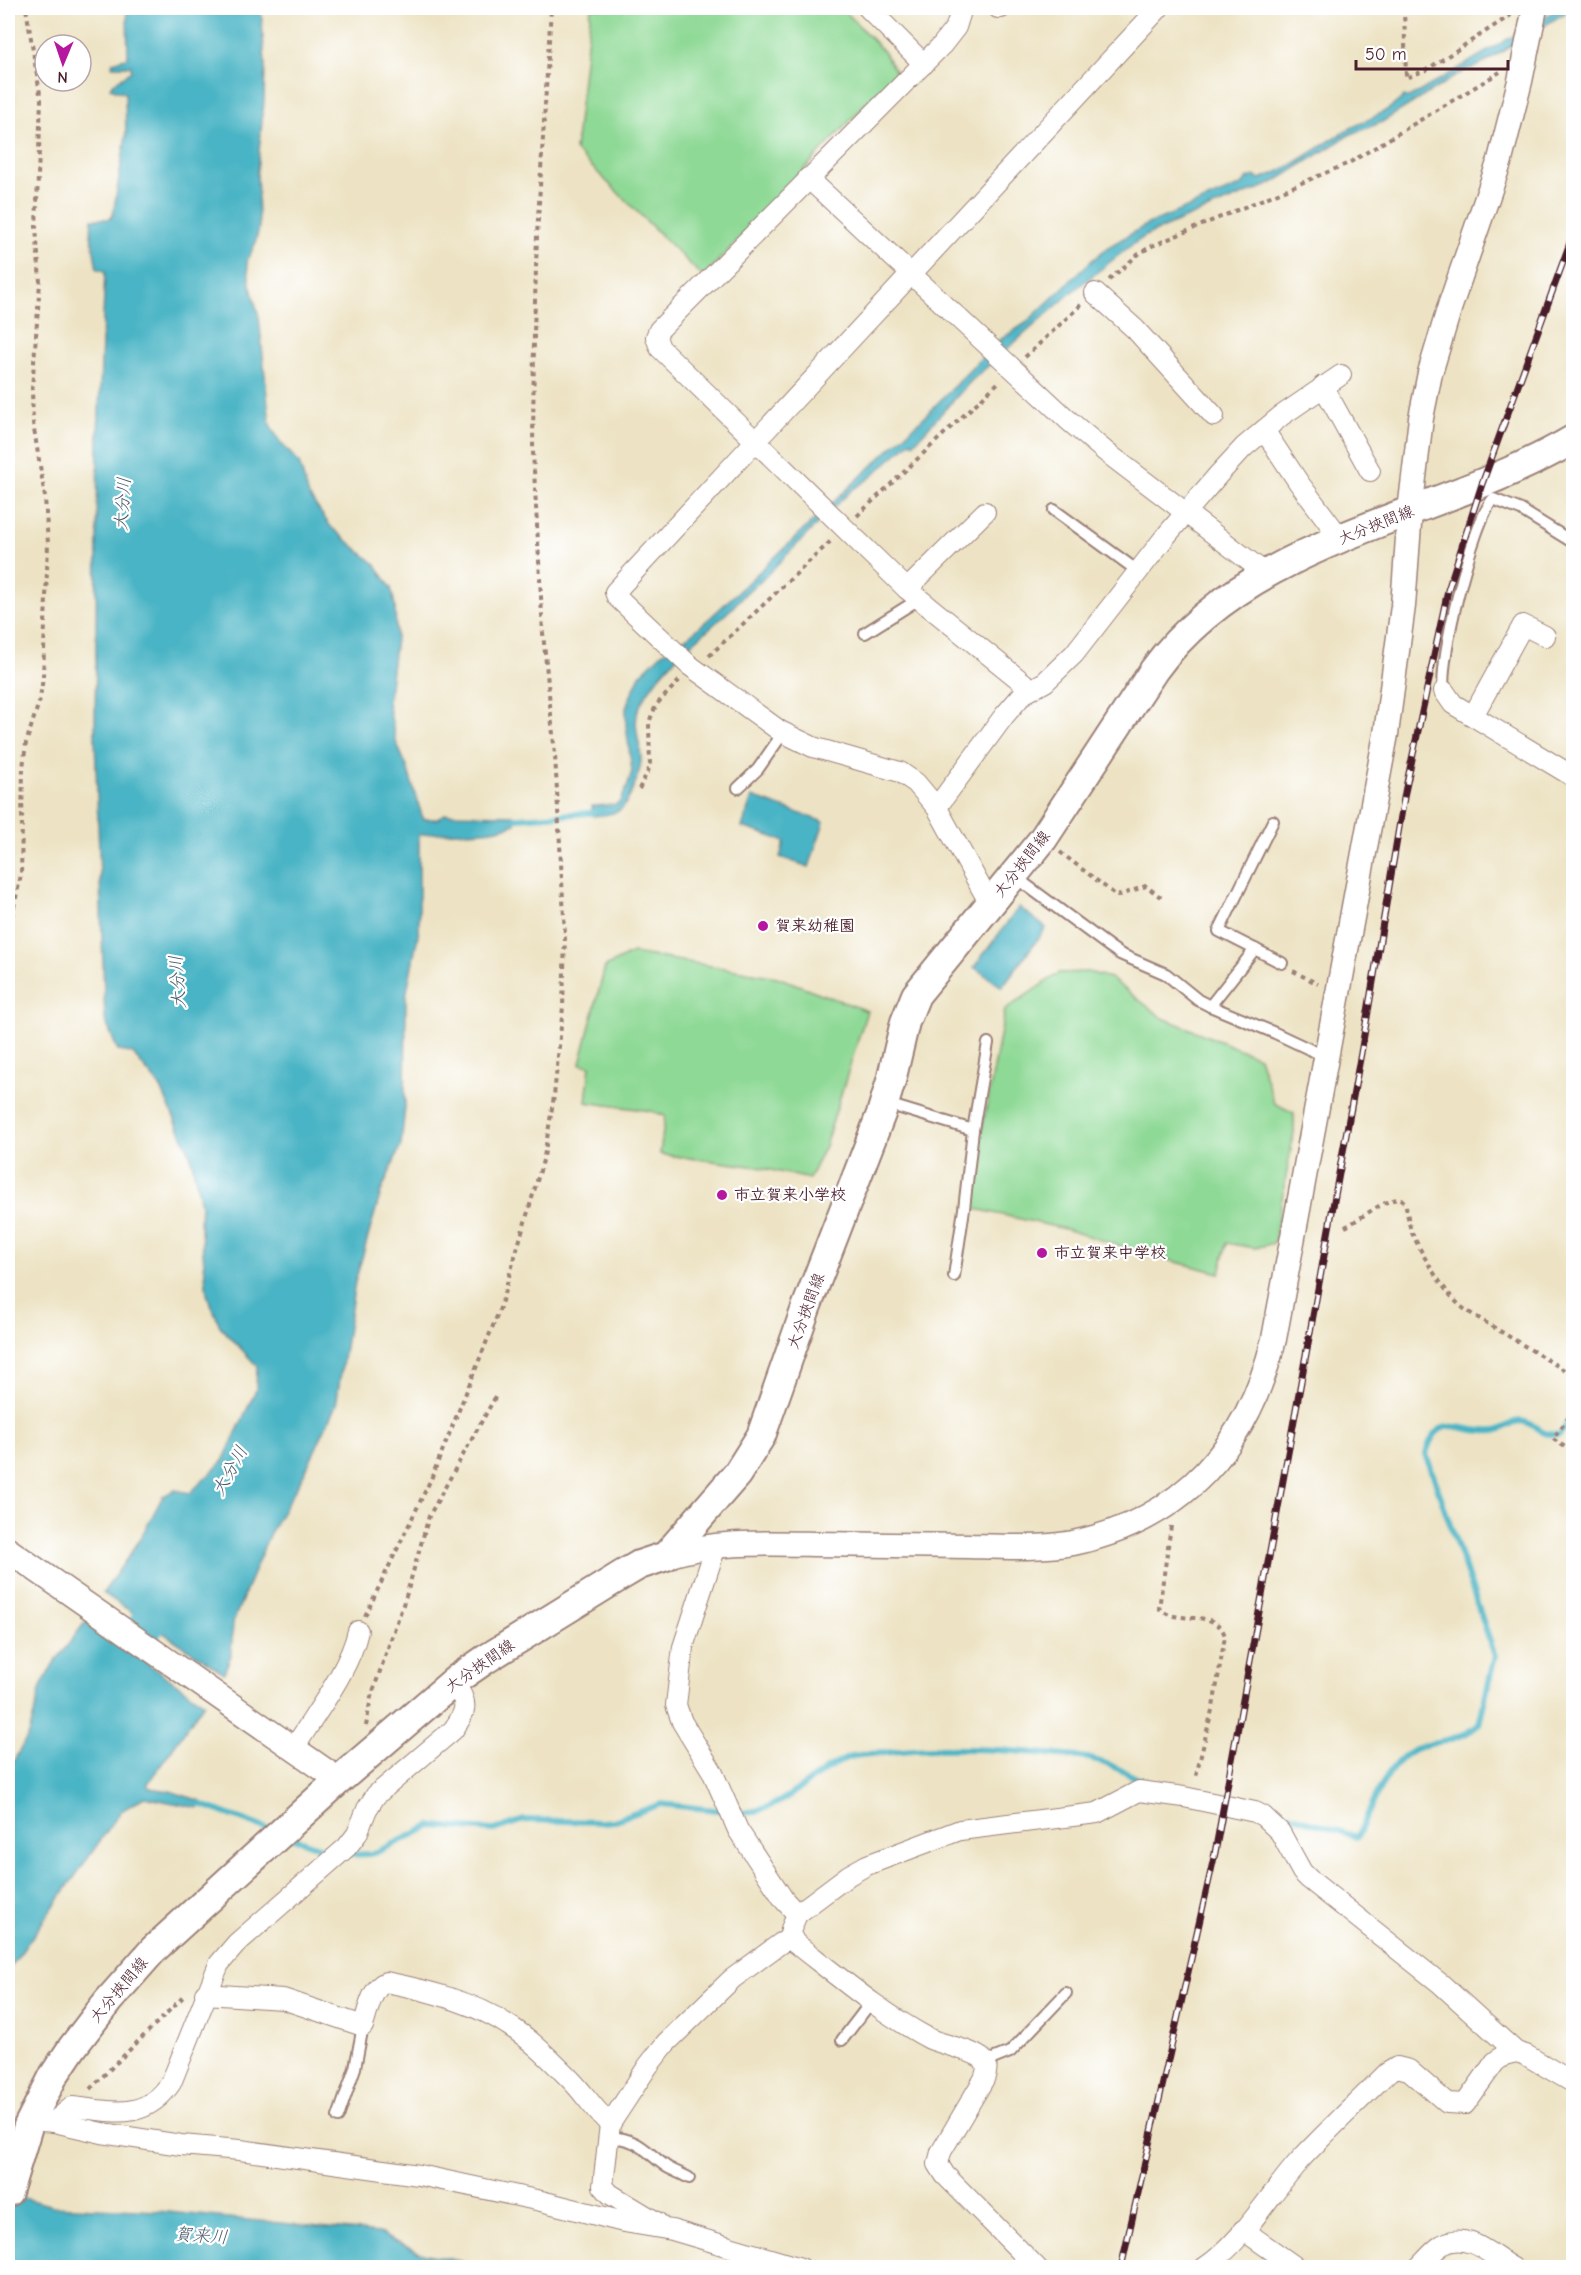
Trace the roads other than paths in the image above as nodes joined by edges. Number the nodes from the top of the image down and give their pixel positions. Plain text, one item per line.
1 (868, 8) edge
2 (962, 8) edge
3 (1159, 8) edge
4 (1525, 10) edge
5 (924, 64) junction
6 (808, 178) junction
7 (912, 275) junction
8 (1095, 293) dead end
9 (1341, 375) dead end
10 (1323, 386) junction
11 (1214, 416) dead end
12 (1264, 430) junction
13 (1574, 439) edge
14 (756, 441) junction
15 (1370, 471) dead end
16 (1054, 510) dead end
17 (1410, 511) junction
18 (985, 512) dead end
19 (1186, 513) junction
20 (1341, 539) junction
21 (1574, 543) edge
22 (1139, 572) junction
23 (1265, 573) junction
24 (913, 594) junction
25 (865, 633) dead end
26 (1545, 636) dead end
27 (1031, 689) junction
28 (1444, 691) joint
29 (1473, 716) junction
30 (783, 733) junction
31 (1574, 777) edge
32 (738, 788) dead end
33 (937, 807) junction
34 (1273, 821) dead end
35 (1014, 876) junction
36 (990, 904) junction
37 (1255, 949) junction
38 (1282, 963) road end
39 (1210, 1006) junction
40 (988, 1043) dead end
41 (1326, 1057) junction
42 (884, 1103) junction
43 (973, 1130) junction
44 (954, 1276) dead end
45 (716, 1546) junction
46 (8, 1550) edge
47 (666, 1556) junction
48 (358, 1631) road end
49 (454, 1683) junction
50 (289, 1744) junction
51 (339, 1780) junction
52 (797, 1914) junction
53 (792, 1938) junction
54 (1066, 1993) dead end
55 (196, 1994) junction
56 (871, 2002) junction
57 (363, 2026) junction
58 (842, 2040) dead end
59 (1516, 2052) junction
60 (985, 2062) junction
61 (1574, 2083) edge
62 (338, 2117) dead end
63 (35, 2127) junction
64 (609, 2130) junction
65 (689, 2178) dead end
66 (8, 2192) edge
67 (672, 2230) junction
68 (1243, 2230) junction
69 (801, 2268) edge
70 (1037, 2268) edge
71 (1204, 2268) edge
72 (1297, 2268) edge
73 (1418, 2268) edge
74 (1513, 2268) edge

1 - 5 street
2 - 5 street
3 - 7 street
4 - 17 street
5 - 6 street
6 - 7 street
6 - 14 street
7 - 14 street
7 - 19 street
8 - 11 street
9 - 10 street
10 - 12 street
10 - 15 street
12 - 19 street
12 - 20 street
13 - 17 main road, 大分挾間線
14 - 24 street
14 - 30 street
16 - 22 lane
17 - 20 main road, 大分挾間線
17 - 41 street
18 - 24 street
19 - 22 street
19 - 23 street
20 - 23 main road, 大分挾間線
21 - 28 lane
22 - 27 street
23 - 35 main road, 大分挾間線
24 - 25 lane
24 - 27 street
26 - 29 street
27 - 33 street
28 - 29 street
29 - 31 street
30 - 32 lane
30 - 33 street
33 - 36 street
34 - 37 lane
35 - 36 main road, 大分挾間線
35 - 39 lane
36 - 42 main road, 大分挾間線
37 - 38 lane
37 - 39 lane
39 - 41 lane
40 - 43 lane
41 - 45 street
42 - 43 lane
42 - 47 main road, 大分挾間線
43 - 44 lane
45 - 47 street
45 - 52 street
46 - 50 street
47 - 49 main road, 大分挾間線
48 - 50 street
49 - 51 main road, 大分挾間線
49 - 55 street
50 - 51 street
51 - 63 main road, 大分挾間線
52 - 53 street
52 - 59 street
53 - 56 street
53 - 64 street
54 - 60 lane
55 - 57 street
55 - 63 street
56 - 58 lane
56 - 60 street
57 - 62 lane
57 - 64 street
59 - 61 street
59 - 68 street
60 - 70 street
63 - 66 main road, 大分挾間線
63 - 67 street
64 - 65 lane
64 - 67 street
67 - 69 street
68 - 71 street
68 - 72 street
73 - 74 street

